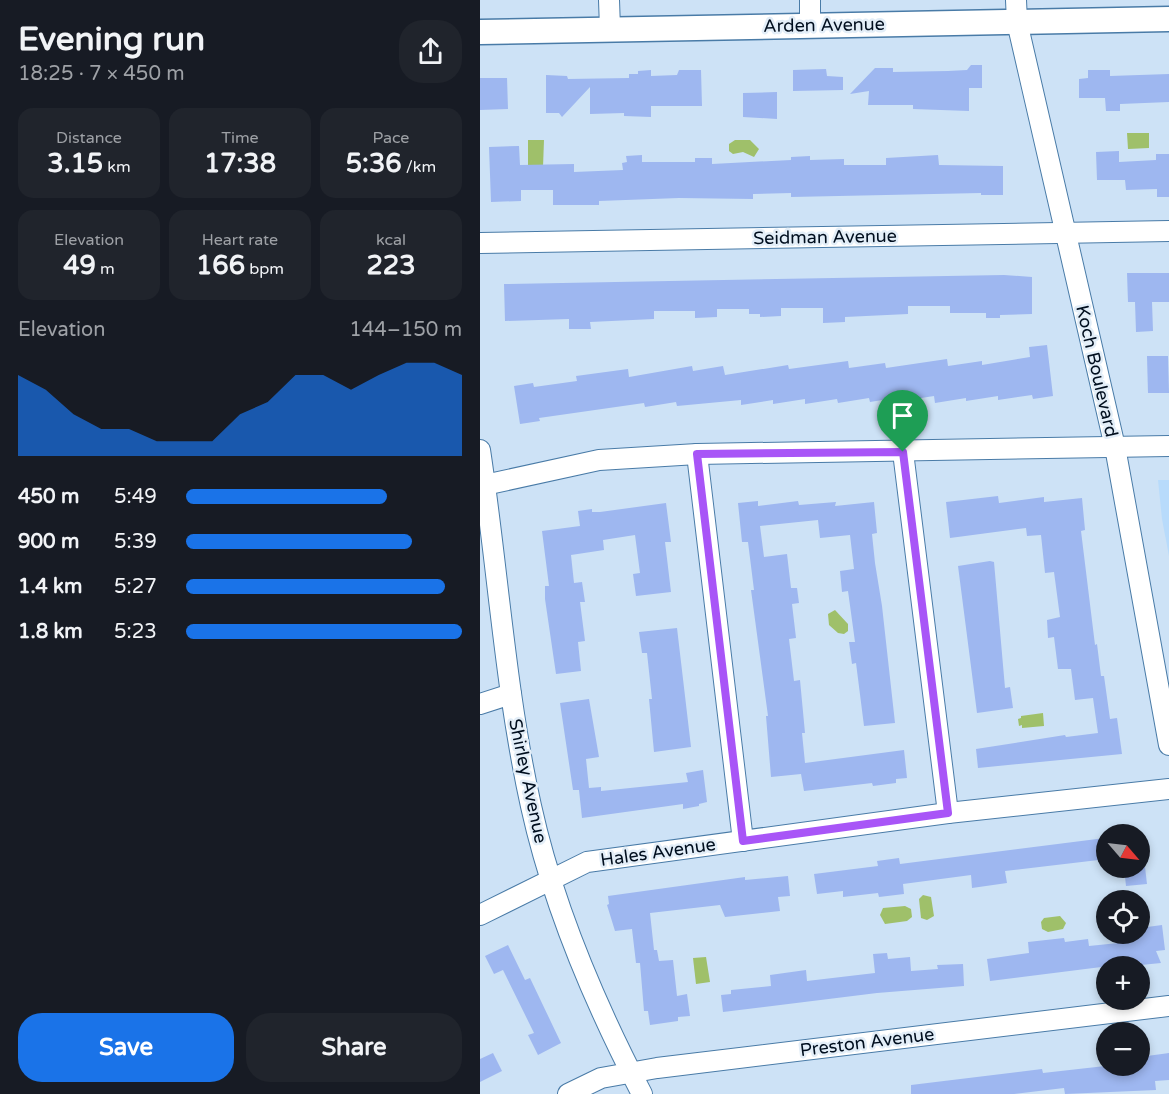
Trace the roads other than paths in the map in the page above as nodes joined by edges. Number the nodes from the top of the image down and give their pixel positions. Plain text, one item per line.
1 (609, 0) edge
2 (810, 0) edge
3 (1016, 11) edge
4 (1169, 19) edge
5 (810, 25) junction
6 (610, 28) junction
7 (480, 32) edge
8 (1169, 231) edge
9 (1064, 233) junction
10 (480, 243) edge
11 (1169, 446) edge
12 (1115, 447) junction
13 (480, 450) edge
14 (903, 452) junction
15 (697, 454) junction
16 (483, 486) edge
17 (511, 694) junction
18 (480, 704) edge
19 (1169, 745) edge
20 (1169, 789) edge
21 (948, 813) junction
22 (743, 841) junction
23 (551, 880) junction
24 (480, 915) edge
25 (1169, 1006) edge
26 (631, 1072) junction
27 (568, 1094) edge
28 (642, 1094) edge

1 - 6 street
2 - 5 street
3 - 4 street, Arden Avenue
3 - 5 street, Arden Avenue
3 - 9 street, Koch Boulevard
5 - 6 street, Arden Avenue
6 - 7 street, Arden Avenue
8 - 9 street, Seidman Avenue
9 - 10 street, Seidman Avenue
9 - 12 street, Koch Boulevard
11 - 12 street
12 - 14 street
12 - 19 street, Koch Boulevard
13 - 16 street, Shirley Avenue
14 - 15 street
14 - 21 street
15 - 16 street
15 - 22 street
16 - 17 street, Shirley Avenue
17 - 18 street
17 - 23 street, Shirley Avenue
20 - 21 street, Hales Avenue
21 - 22 street, Hales Avenue
22 - 23 street, Hales Avenue
23 - 24 street, Hales Avenue
23 - 26 street, Shirley Avenue
25 - 26 street, Preston Avenue
26 - 27 street, Preston Avenue
26 - 28 street, Shirley Avenue

